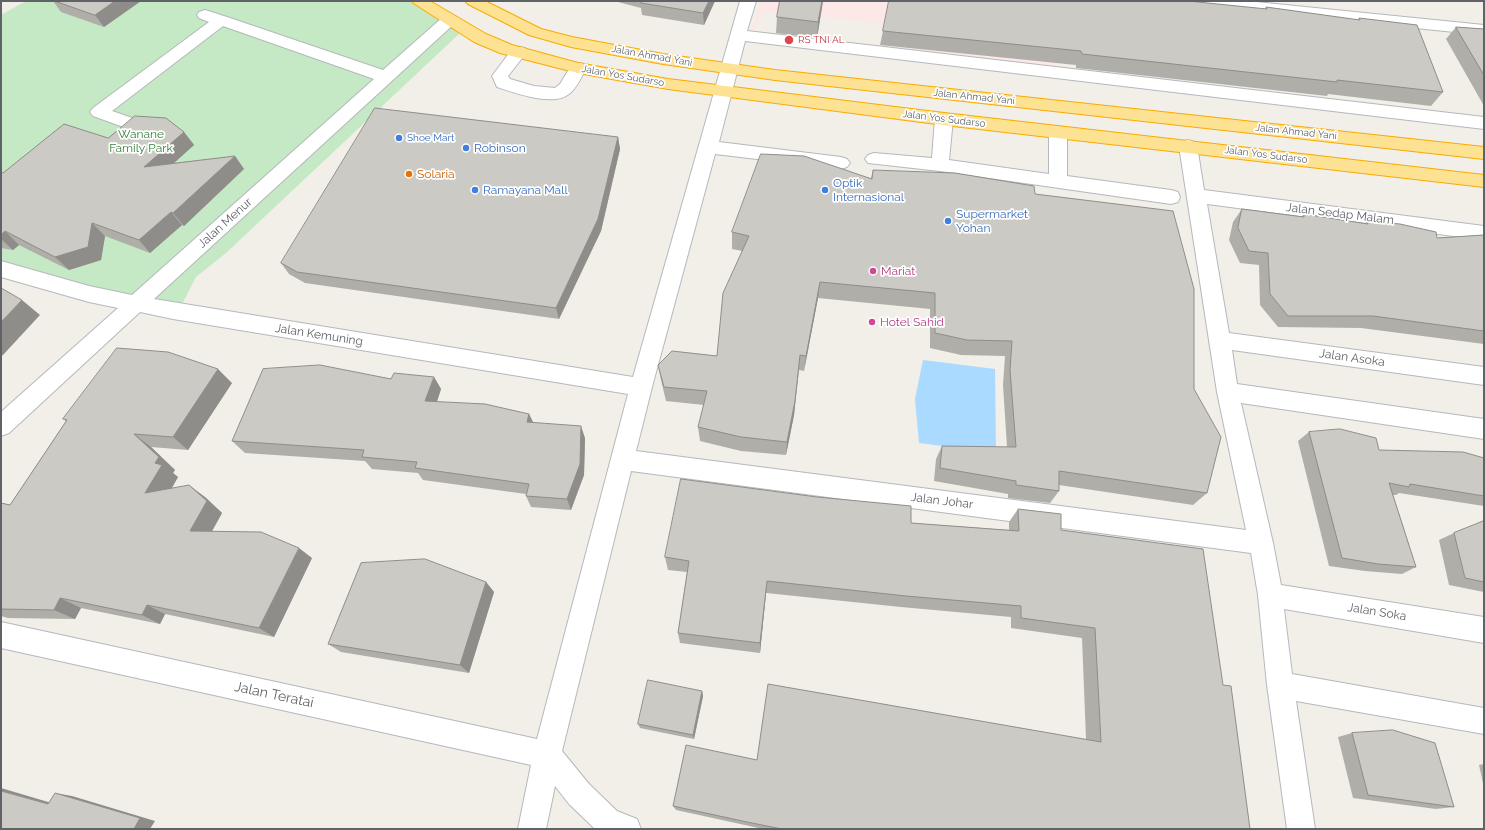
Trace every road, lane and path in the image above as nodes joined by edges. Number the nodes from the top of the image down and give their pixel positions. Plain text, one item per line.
1 (420, 1) edge
2 (473, 1) edge
3 (748, 1) edge
4 (1200, 1) edge
5 (205, 15) dead end
6 (221, 20) junction
7 (449, 20) junction
8 (1484, 30) edge
9 (738, 35) junction
10 (519, 52) junction
11 (578, 68) junction
12 (729, 68) junction
13 (386, 77) junction
14 (724, 92) junction
15 (944, 120) junction
16 (1484, 123) edge
17 (129, 124) edge
18 (1058, 132) junction
19 (1188, 146) junction
20 (709, 147) junction
21 (1484, 153) edge
22 (874, 158) dead end
23 (841, 163) dead end
24 (940, 165) junction
25 (1484, 181) edge
26 (1058, 182) junction
27 (1196, 196) junction
28 (1171, 197) dead end
29 (1484, 233) edge
30 (1, 269) edge
31 (136, 304) junction
32 (1220, 340) junction
33 (1484, 376) edge
34 (641, 387) junction
35 (1228, 392) junction
36 (1, 426) edge
37 (1484, 429) edge
38 (624, 460) junction
39 (1261, 543) junction
40 (1270, 595) junction
41 (1484, 630) edge
42 (1, 635) edge
43 (1280, 685) junction
44 (1484, 721) edge
45 (547, 755) junction
46 (532, 829) edge
47 (627, 829) edge
48 (1301, 829) edge

1 - 7 highway, Jalan Yos Sudarso
2 - 12 highway, Jalan Ahmad Yani
3 - 9 street
4 - 8 street
5 - 6 street
6 - 13 street
6 - 17 street
7 - 10 highway, Jalan Yos Sudarso
7 - 13 street, Jalan Menur
9 - 12 street
9 - 16 street
10 - 11 highway, Jalan Yos Sudarso
10 - 11 street
11 - 14 highway, Jalan Yos Sudarso
12 - 14 street
12 - 21 highway, Jalan Ahmad Yani
13 - 31 street, Jalan Menur
14 - 15 highway, Jalan Yos Sudarso
14 - 20 street
15 - 18 highway, Jalan Yos Sudarso
15 - 24 street
18 - 19 highway, Jalan Yos Sudarso
18 - 26 street
19 - 25 highway, Jalan Yos Sudarso
19 - 27 street
20 - 23 street
20 - 34 street
22 - 24 street
24 - 26 street
26 - 28 street
27 - 29 street, Jalan Sedap Malam
27 - 32 street
30 - 31 street, Jalan Kemuning
31 - 34 street, Jalan Kemuning
31 - 36 street, Jalan Menur
32 - 33 street, Jalan Asoka
32 - 35 street
34 - 38 street
35 - 37 street
35 - 39 street
38 - 39 street, Jalan Johar
38 - 45 street
39 - 40 street
40 - 41 street, Jalan Soka
40 - 43 street
42 - 45 street, Jalan Teratai
43 - 44 street
43 - 48 street
45 - 46 street
45 - 47 street

